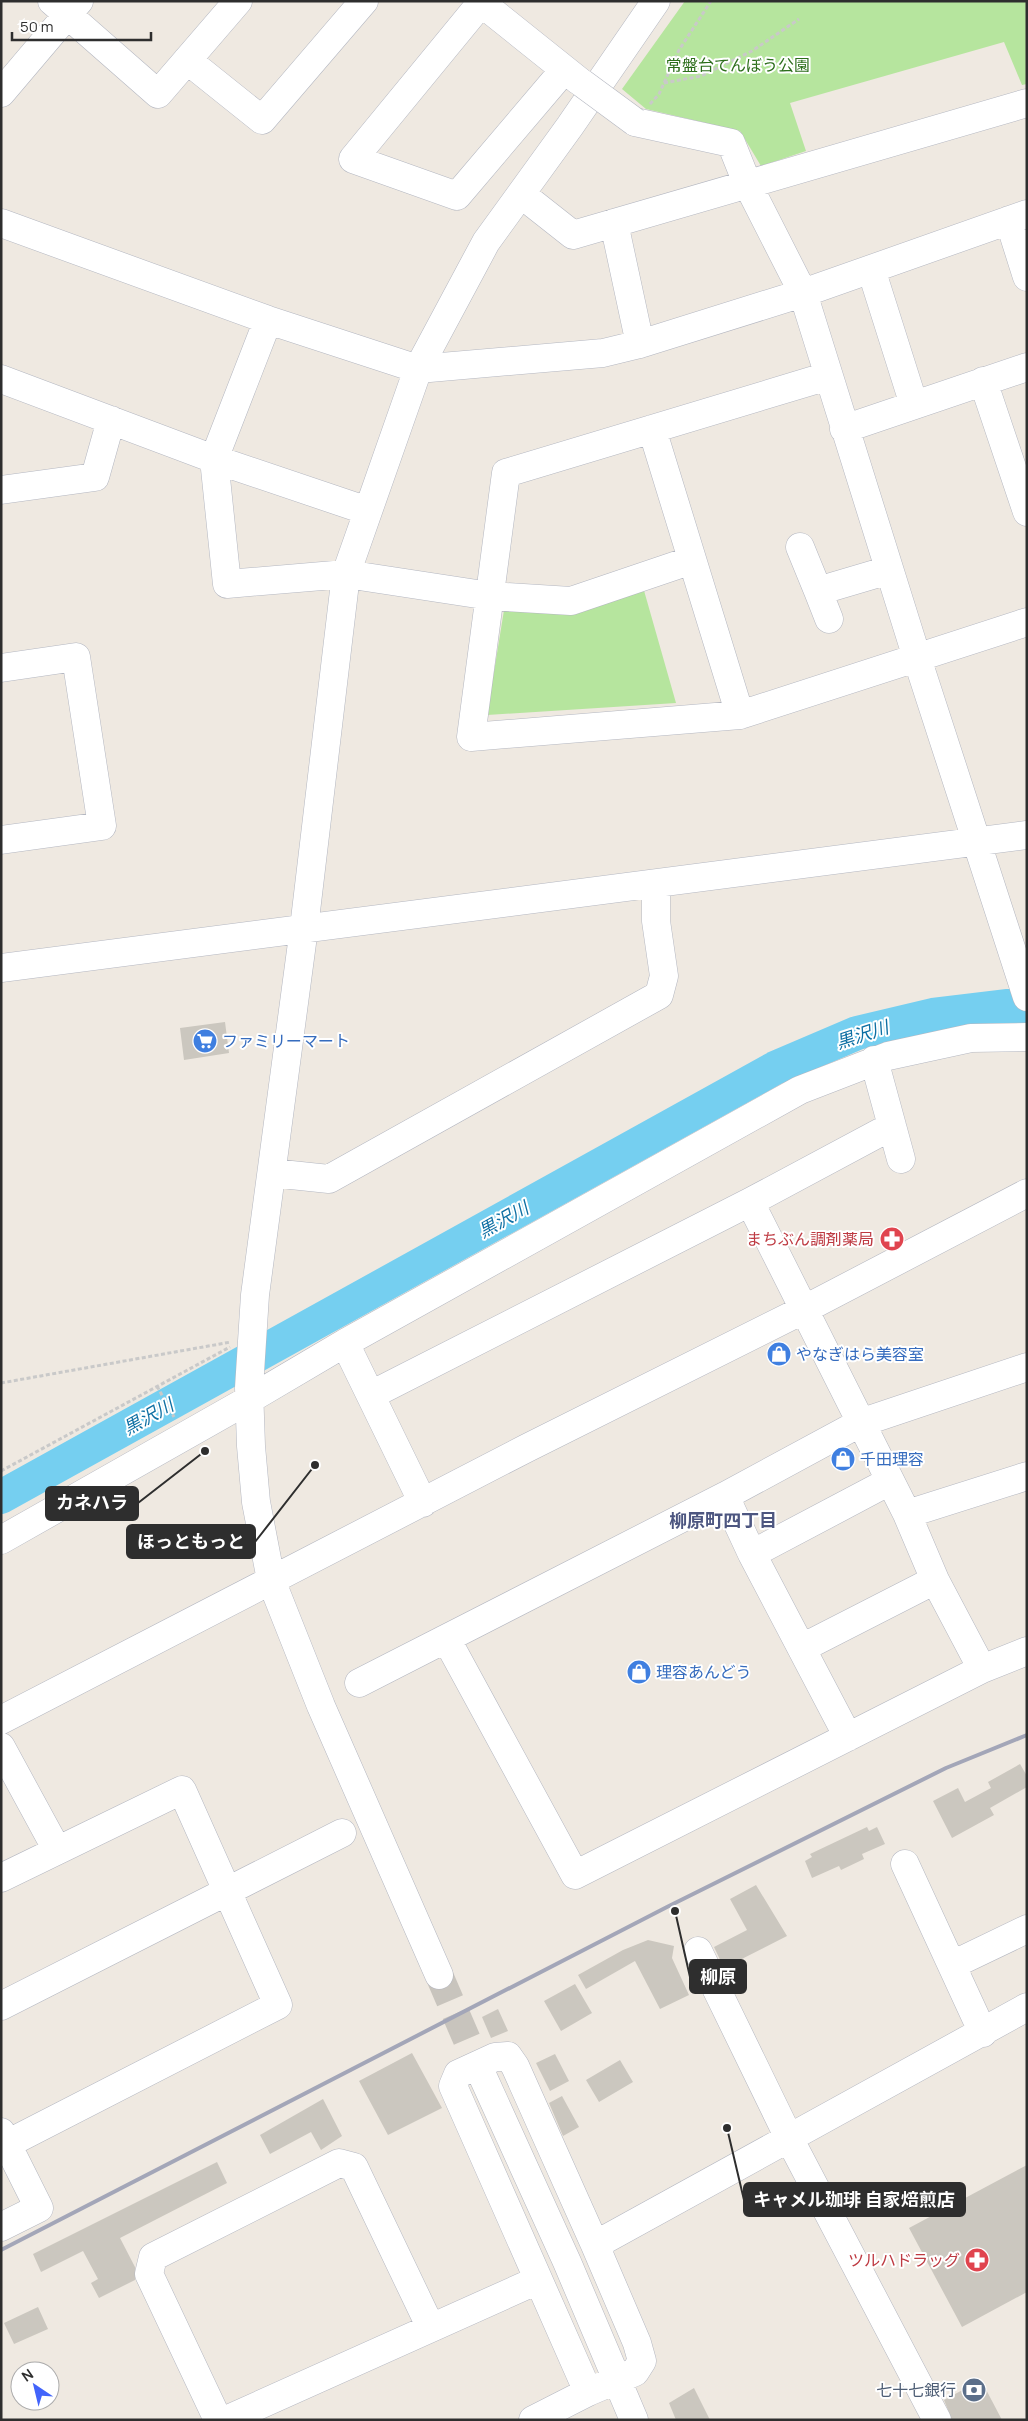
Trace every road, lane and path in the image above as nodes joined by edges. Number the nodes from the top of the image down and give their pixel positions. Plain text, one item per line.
1 (238, 1) edge
2 (364, 1) edge
3 (656, 1) edge
4 (711, 1) edge
5 (480, 2) edge
6 (66, 6) edge
7 (799, 20) dead end
8 (187, 60) junction
9 (573, 77) junction
10 (664, 83) junction
11 (1, 93) edge
12 (1027, 103) edge
13 (635, 122) junction
14 (747, 183) junction
15 (521, 194) junction
16 (1018, 217) edge
17 (1, 223) edge
18 (614, 223) junction
19 (872, 269) junction
20 (1027, 277) edge
21 (803, 293) junction
22 (268, 320) junction
23 (640, 344) junction
24 (1027, 367) edge
25 (418, 369) junction
26 (828, 376) junction
27 (1, 379) edge
28 (983, 380) junction
29 (914, 405) junction
30 (111, 420) junction
31 (652, 429) junction
32 (844, 429) junction
33 (214, 459) junction
34 (1, 490) edge
35 (368, 511) junction
36 (1027, 512) edge
37 (800, 547) dead end
38 (692, 560) junction
39 (889, 570) junction
40 (346, 574) junction
41 (818, 591) junction
42 (490, 596) junction
43 (829, 619) dead end
44 (1027, 622) edge
45 (917, 658) junction
46 (1, 668) edge
47 (740, 715) junction
48 (1027, 835) edge
49 (1, 840) edge
50 (977, 841) junction
51 (656, 884) junction
52 (304, 928) junction
53 (1, 968) edge
54 (1025, 990) edge
55 (1027, 1037) edge
56 (874, 1060) junction
57 (892, 1126) junction
58 (901, 1159) dead end
59 (272, 1173) junction
60 (1027, 1193) edge
61 (750, 1202) junction
62 (803, 1310) junction
63 (248, 1338) junction
64 (345, 1343) junction
65 (1027, 1367) edge
66 (1, 1384) edge
67 (158, 1386) junction
68 (249, 1394) junction
69 (371, 1395) junction
70 (860, 1422) junction
71 (184, 1436) junction
72 (1, 1470) edge
73 (1027, 1476) edge
74 (888, 1482) junction
75 (725, 1496) junction
76 (423, 1503) junction
77 (906, 1514) junction
78 (1, 1540) edge
79 (752, 1554) junction
80 (271, 1580) junction
81 (935, 1580) junction
82 (447, 1640) junction
83 (802, 1648) junction
84 (1027, 1652) edge
85 (982, 1669) junction
86 (359, 1683) dead end
87 (1, 1720) edge
88 (848, 1737) junction
89 (1, 1747) edge
90 (342, 1832) dead end
91 (57, 1850) junction
92 (905, 1864) dead end
93 (1, 1878) edge
94 (228, 1892) junction
95 (1027, 1928) edge
96 (698, 1951) dead end
97 (952, 1965) junction
98 (439, 1975) tunnel mouth
99 (1, 2006) edge
100 (1027, 2007) edge
101 (983, 2033) junction
102 (483, 2076) tunnel mouth
103 (4, 2138) edge
104 (789, 2138) junction
105 (1, 2227) edge
106 (595, 2245) junction
107 (538, 2280) junction
108 (430, 2326) junction
109 (617, 2381) junction
110 (588, 2392) junction
111 (218, 2420) edge
112 (226, 2420) edge
113 (533, 2420) edge
114 (634, 2420) edge
115 (937, 2420) edge

1 - 8 street
2 - 8 street
3 - 15 street
4 - 10 path
5 - 9 street
5 - 9 street
6 - 8 street
6 - 11 street
7 - 10 path
9 - 13 street, bridge
10 - 13 path
12 - 14 street
13 - 14 street
14 - 18 street
14 - 21 street
15 - 18 street
15 - 25 street
16 - 19 street
16 - 20 street
17 - 22 street
18 - 23 street
19 - 21 street
19 - 29 street
21 - 23 street
21 - 26 street
22 - 25 street
22 - 33 street
23 - 25 street
24 - 28 street
25 - 35 street
26 - 31 street
26 - 32 street
27 - 30 street
28 - 29 street
28 - 36 street
29 - 32 street
30 - 33 street
30 - 34 street
31 - 38 street
31 - 42 street
32 - 39 street
33 - 35 street
33 - 40 street
35 - 40 street
37 - 41 street
38 - 42 street
38 - 47 street
39 - 41 street
39 - 45 street
40 - 42 street
40 - 52 street
41 - 43 street
42 - 47 street
44 - 45 street
45 - 47 street
45 - 50 street
46 - 49 street
48 - 50 street
50 - 51 street
50 - 54 street
51 - 52 street
51 - 59 street
52 - 53 street
52 - 59 street
55 - 56 street
56 - 57 street
56 - 64 street
57 - 58 street
57 - 61 street
59 - 63 street
60 - 62 street
61 - 62 street
61 - 69 street
62 - 70 street
62 - 76 street
63 - 66 path
63 - 67 path
63 - 68 street
64 - 68 street
64 - 69 street
65 - 70 street
67 - 71 path
67 - 72 path
68 - 71 street
68 - 80 street
69 - 76 street
70 - 74 street
70 - 75 street
71 - 78 street
73 - 77 street
74 - 77 street
74 - 79 street
75 - 79 street
75 - 82 street
76 - 80 street
77 - 81 street
79 - 83 street
80 - 87 street
80 - 98 street
81 - 83 street
81 - 85 street
82 - 86 street
82 - 88 street
83 - 88 street
84 - 85 street
85 - 88 street
89 - 91 street
90 - 94 street
91 - 93 street
91 - 94 street
92 - 97 street
94 - 99 street
94 - 103 street
95 - 97 street
96 - 104 street
97 - 101 street
100 - 101 street
101 - 104 street
102 - 109 street
103 - 105 street
104 - 106 street
104 - 115 street
106 - 107 street
106 - 109 street
107 - 108 street
107 - 110 street
108 - 111 street
108 - 112 street
109 - 110 street
109 - 114 street
110 - 113 street

